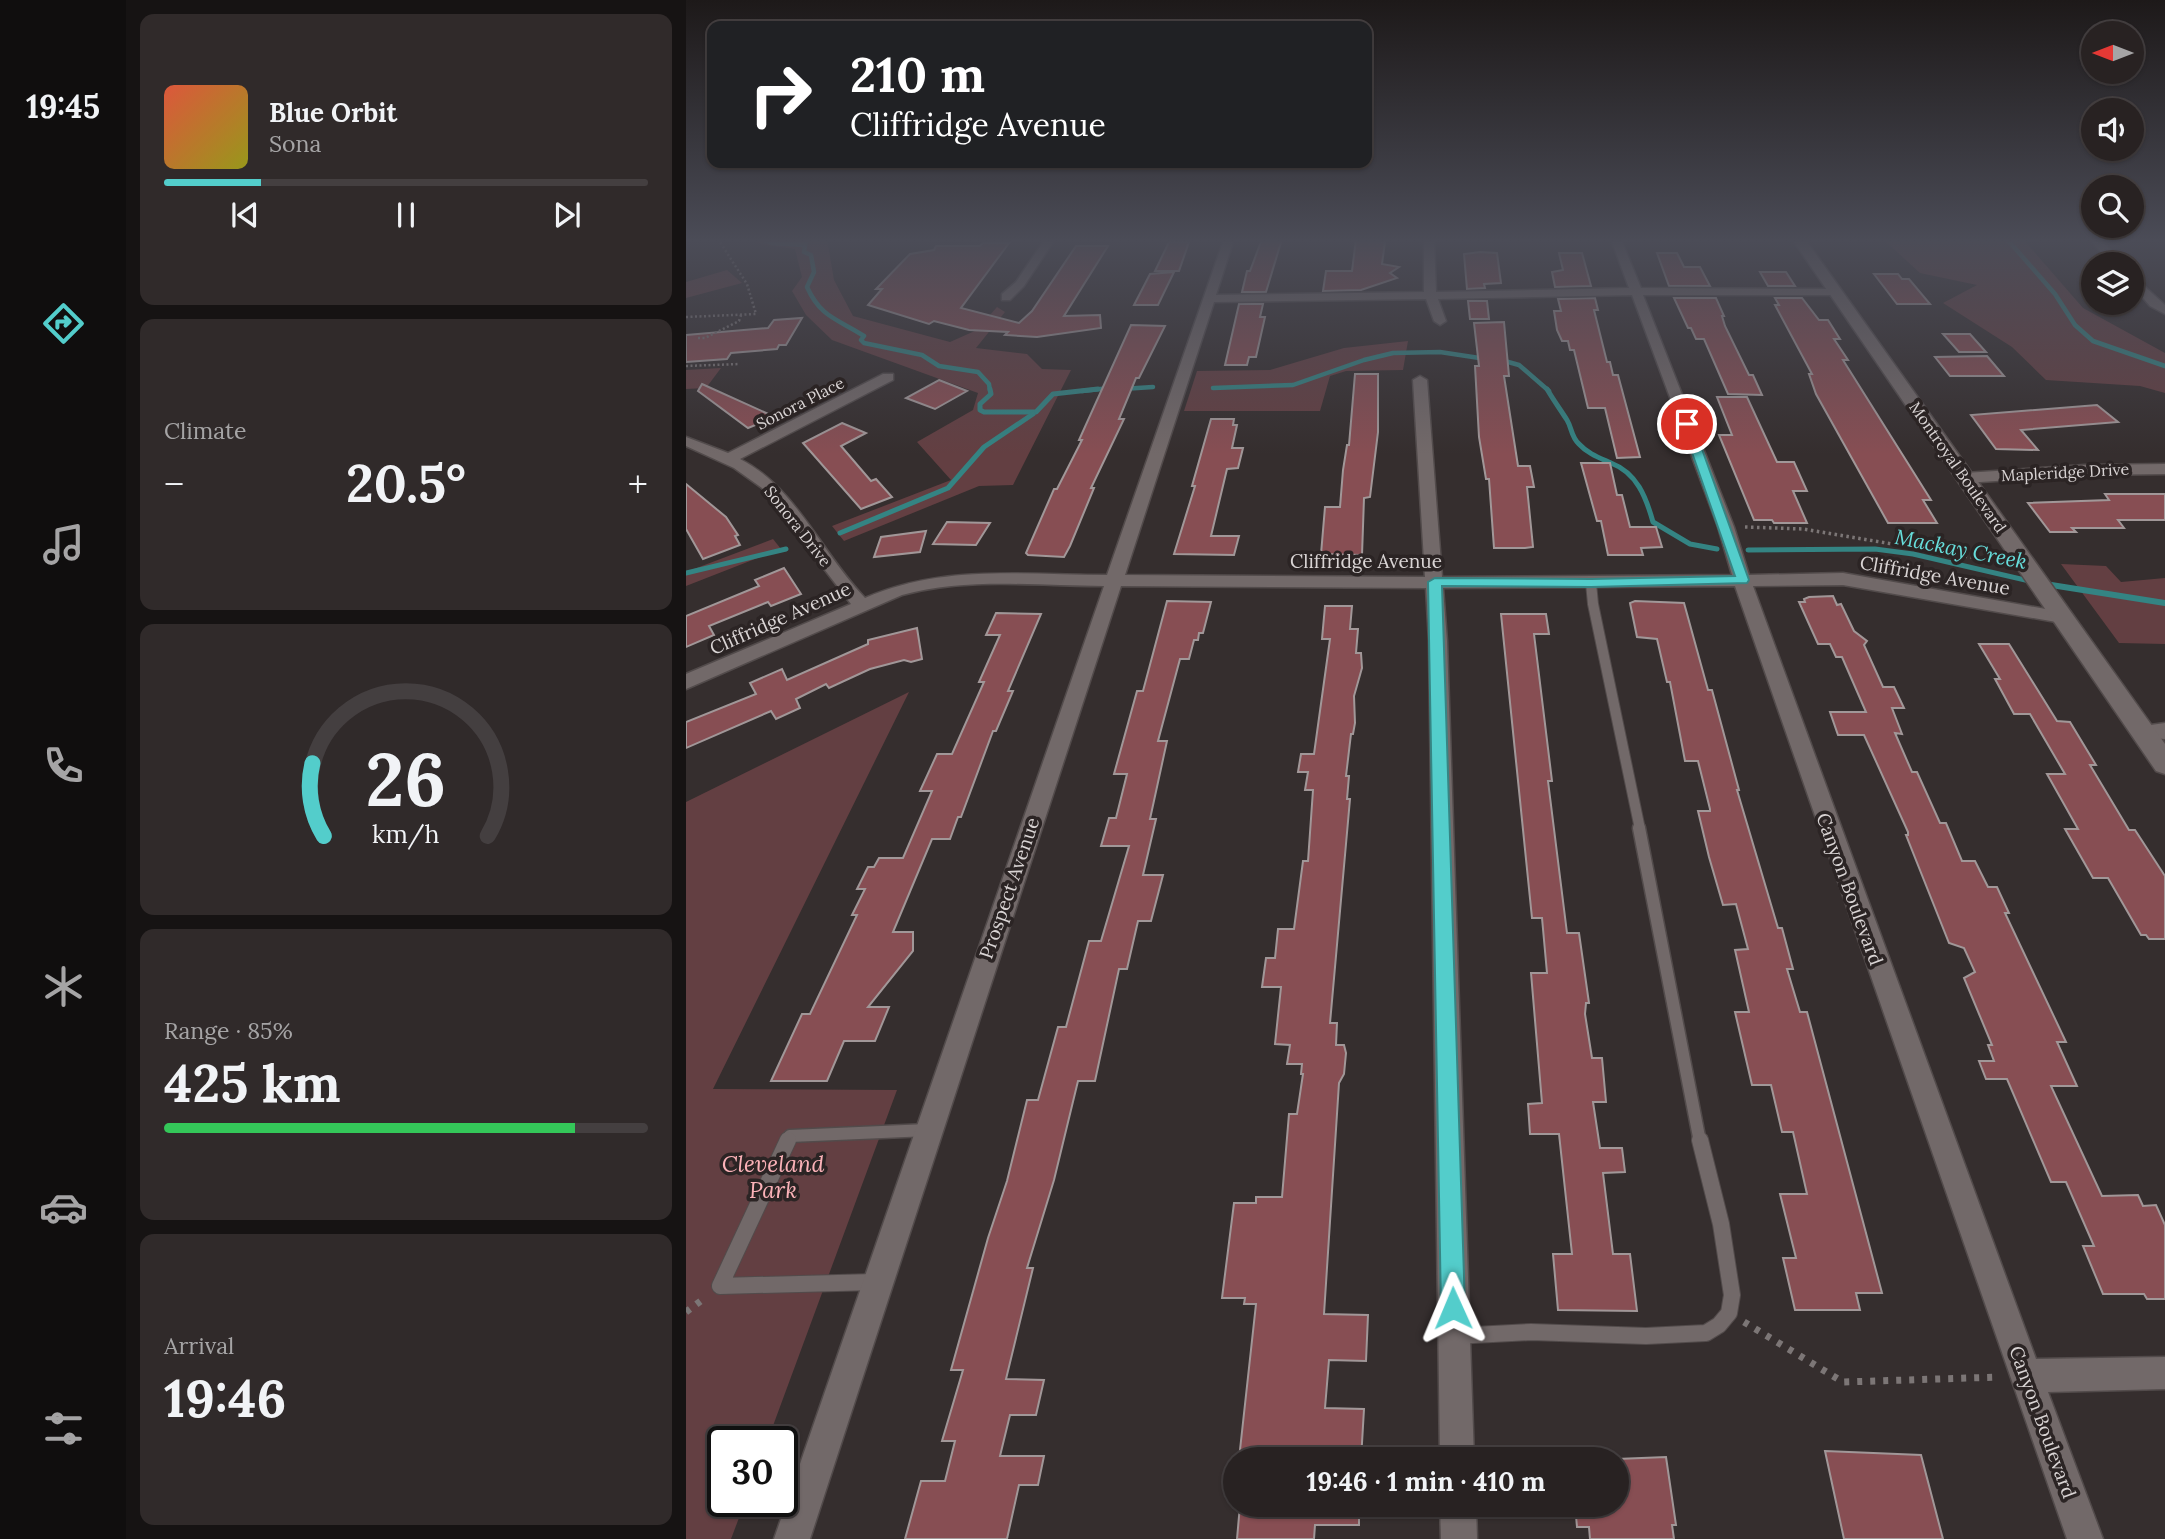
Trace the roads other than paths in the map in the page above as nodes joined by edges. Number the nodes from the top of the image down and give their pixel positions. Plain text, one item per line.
1 (1205, 311) edge
2 (1436, 311) edge
3 (1644, 311) edge
4 (1849, 311) edge
5 (1440, 321) dead end
6 (888, 377) dead end
7 (1420, 380) dead end
8 (686, 441) edge
9 (728, 459) junction
10 (2165, 469) edge
11 (1965, 478) junction
12 (1114, 580) junction
13 (1743, 580) junction
14 (1435, 582) junction
15 (1591, 583) junction
16 (862, 605) junction
17 (2063, 618) junction
18 (686, 682) edge
19 (2154, 732) edge
20 (2165, 764) edge
21 (928, 1130) junction
22 (877, 1282) junction
23 (1454, 1336) junction
24 (2165, 1373) edge
25 (2026, 1376) junction
26 (1457, 1447) edge
27 (1458, 1517) edge
28 (792, 1539) edge
29 (1459, 1539) edge
30 (2085, 1539) edge

1 - 12 street, Prospect Avenue
2 - 5 street
3 - 13 street, Canyon Boulevard
4 - 11 street, Montroyal Boulevard
6 - 9 street, Sonora Place
7 - 14 street
8 - 9 street, Sonora Drive
9 - 16 street, Sonora Drive
10 - 11 street, Mapleridge Drive
11 - 17 street, Montroyal Boulevard
12 - 14 street, Cliffridge Avenue
12 - 16 street, Cliffridge Avenue
12 - 21 street, Prospect Avenue
13 - 15 street, Cliffridge Avenue
13 - 17 street, Cliffridge Avenue
13 - 25 street, Canyon Boulevard
14 - 15 street, Cliffridge Avenue
14 - 23 street
15 - 23 lane
16 - 18 street, Cliffridge Avenue
17 - 19 street, Montroyal Boulevard
19 - 20 street, Montroyal Boulevard
21 - 22 street, Prospect Avenue
21 - 22 lane
22 - 28 street, Prospect Avenue
23 - 26 street
24 - 25 street
25 - 30 street, Canyon Boulevard
27 - 29 street

